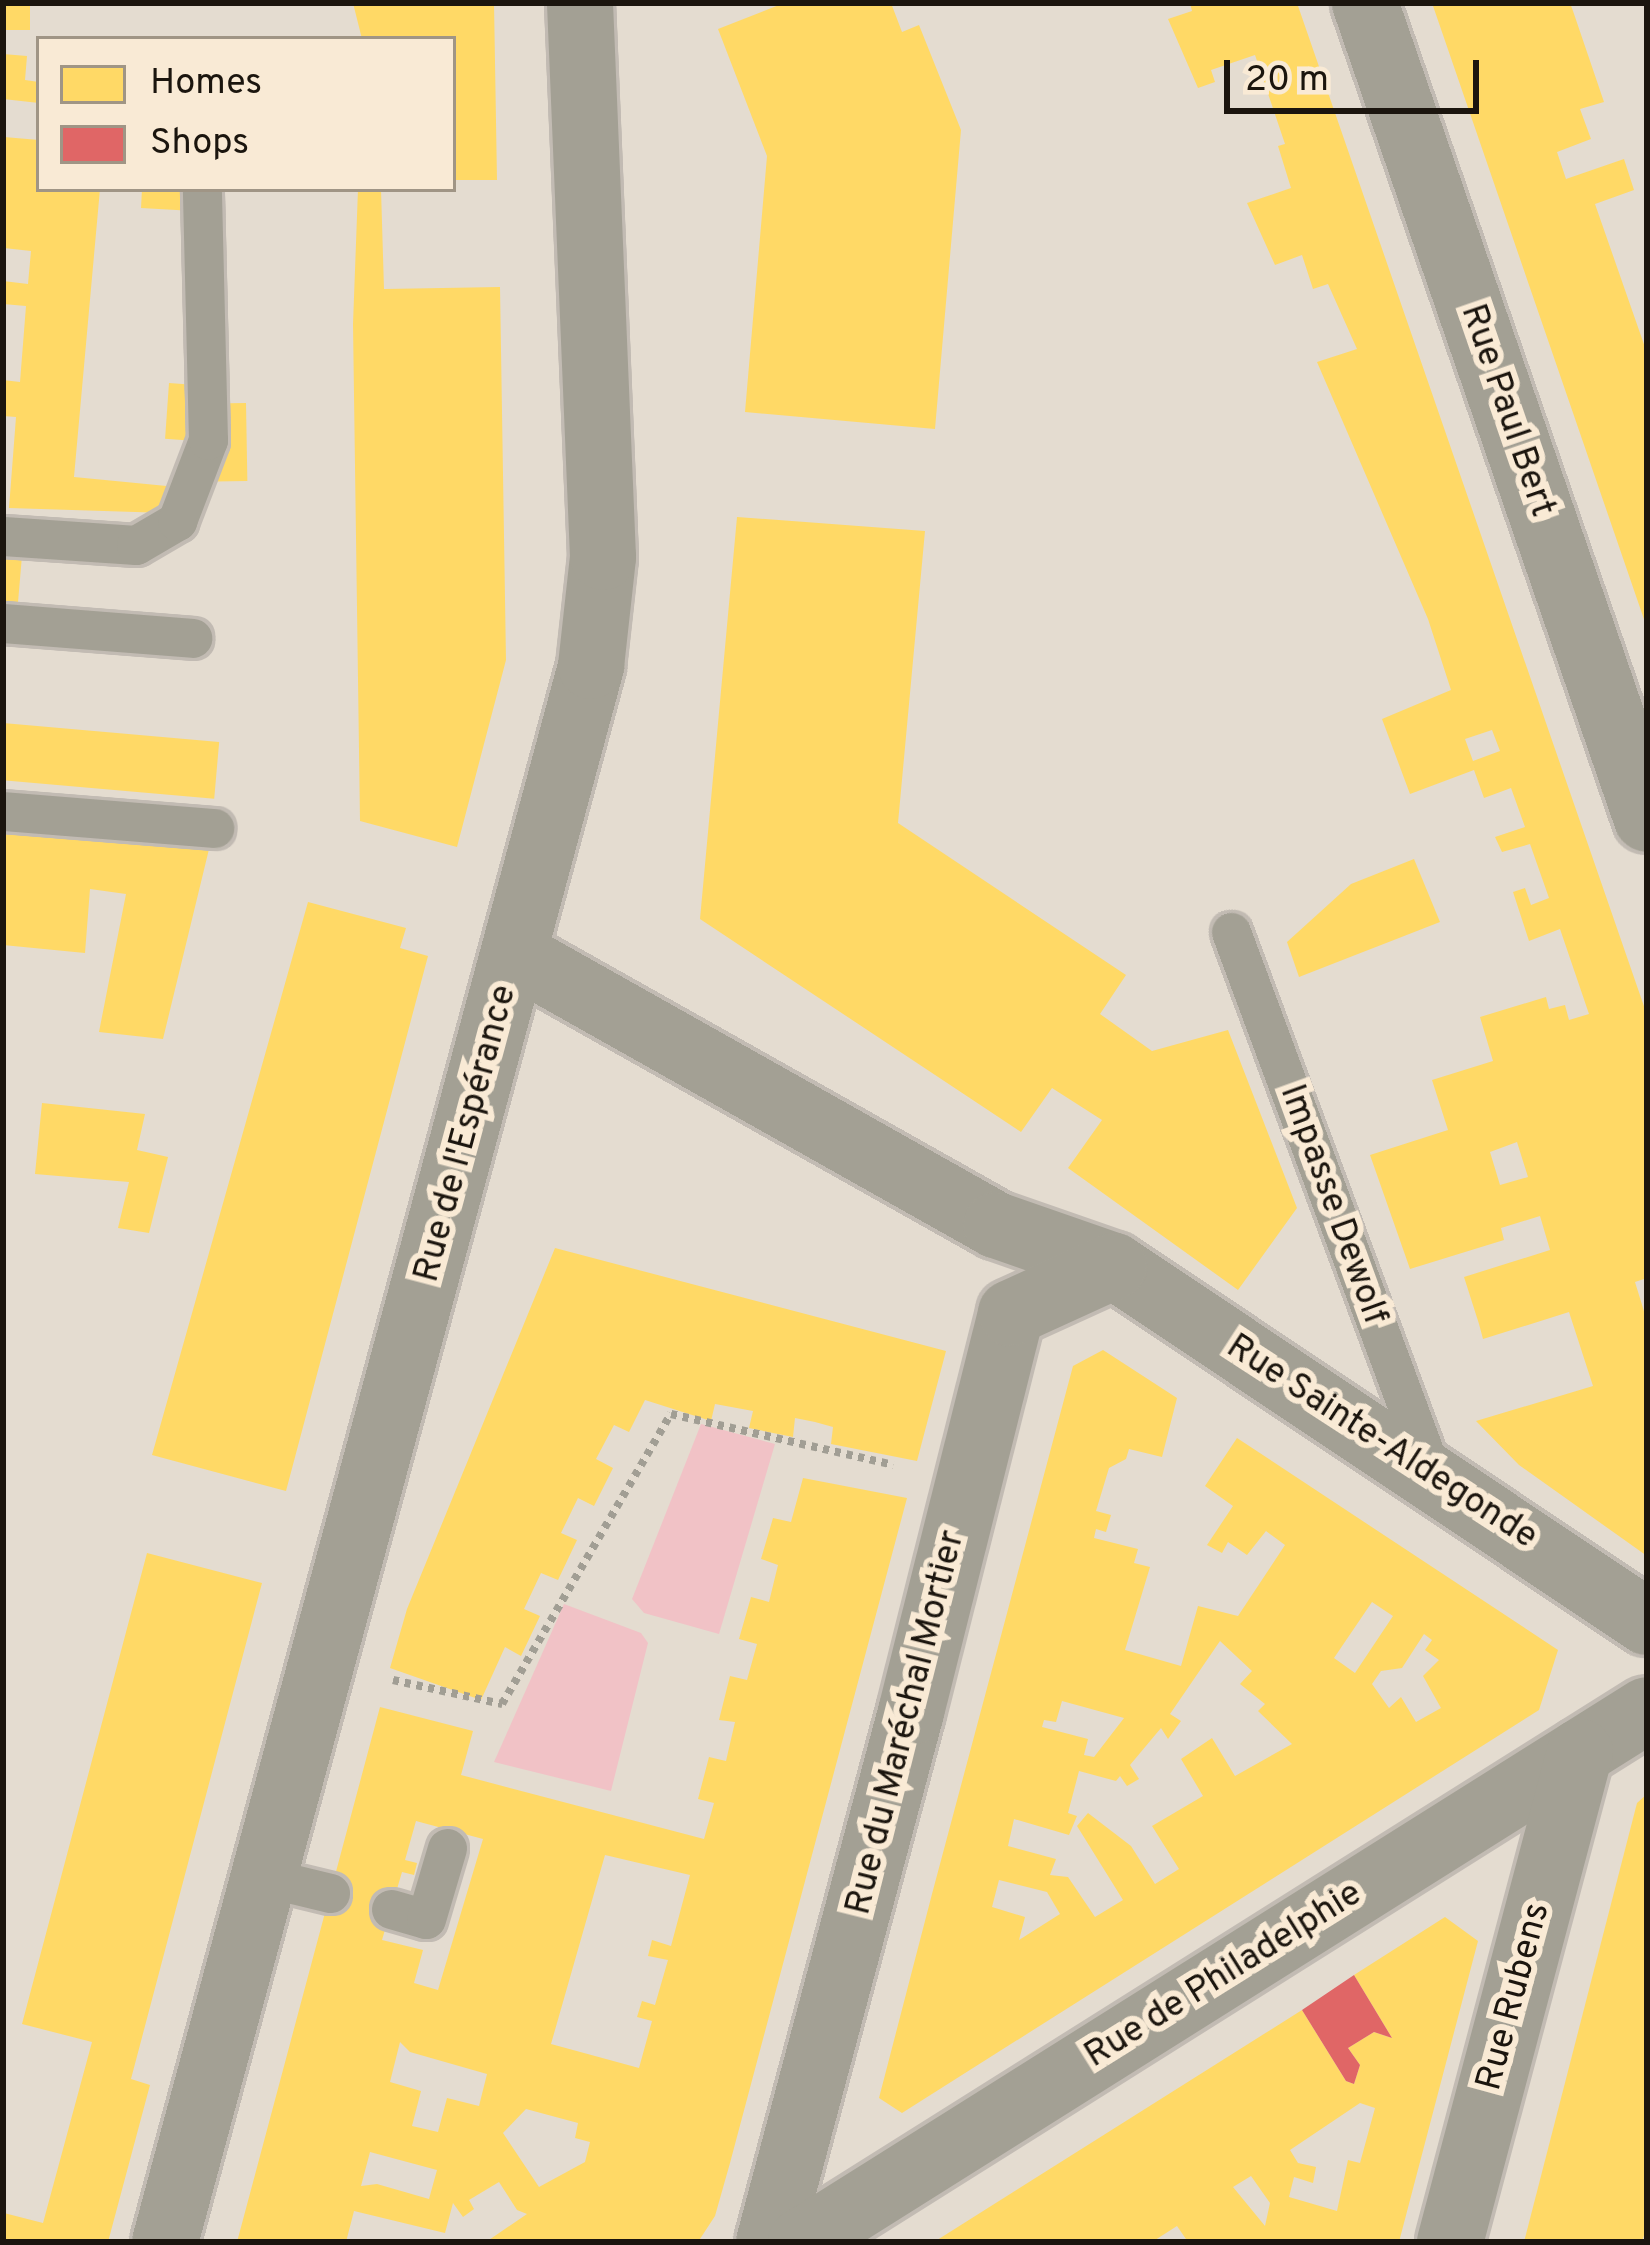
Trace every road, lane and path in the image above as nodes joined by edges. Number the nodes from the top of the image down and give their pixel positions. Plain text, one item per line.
1 (580, 3) edge
2 (1365, 3) edge
3 (202, 192) edge
4 (3, 536) edge
5 (3, 622) edge
6 (192, 638) dead end
7 (3, 811) edge
8 (1647, 819) edge
9 (214, 828) dead end
10 (1231, 932) dead end
11 (516, 955) junction
12 (1114, 1266) junction
13 (1434, 1478) junction
14 (967, 1485) junction
15 (1647, 1622) edge
16 (322, 1664) junction
17 (1647, 1710) edge
18 (1580, 1752) junction
19 (447, 1847) dead end
20 (264, 1877) junction
21 (330, 1893) dead end
22 (391, 1909) dead end
23 (165, 2242) edge
24 (769, 2242) edge
25 (801, 2242) edge
26 (1450, 2242) edge

1 - 11 street, Rue de l'Espérance
2 - 8 street, Rue Paul Bert
3 - 4 lane
5 - 6 lane
7 - 9 lane
10 - 13 lane, Impasse Dewolf
11 - 12 street, Rue Sainte-Aldegonde
11 - 16 street, Rue de l'Espérance
12 - 13 street, Rue Sainte-Aldegonde
12 - 14 street, Rue du Maréchal Mortier
13 - 15 street, Rue Sainte-Aldegonde
14 - 16 path
14 - 24 street, Rue du Maréchal Mortier
16 - 20 street, Rue de l'Espérance
17 - 18 street, Rue de Philadelphie
18 - 25 street, Rue de Philadelphie
18 - 26 street, Rue Rubens
19 - 22 lane
20 - 21 lane
20 - 23 street, Rue de l'Espérance

